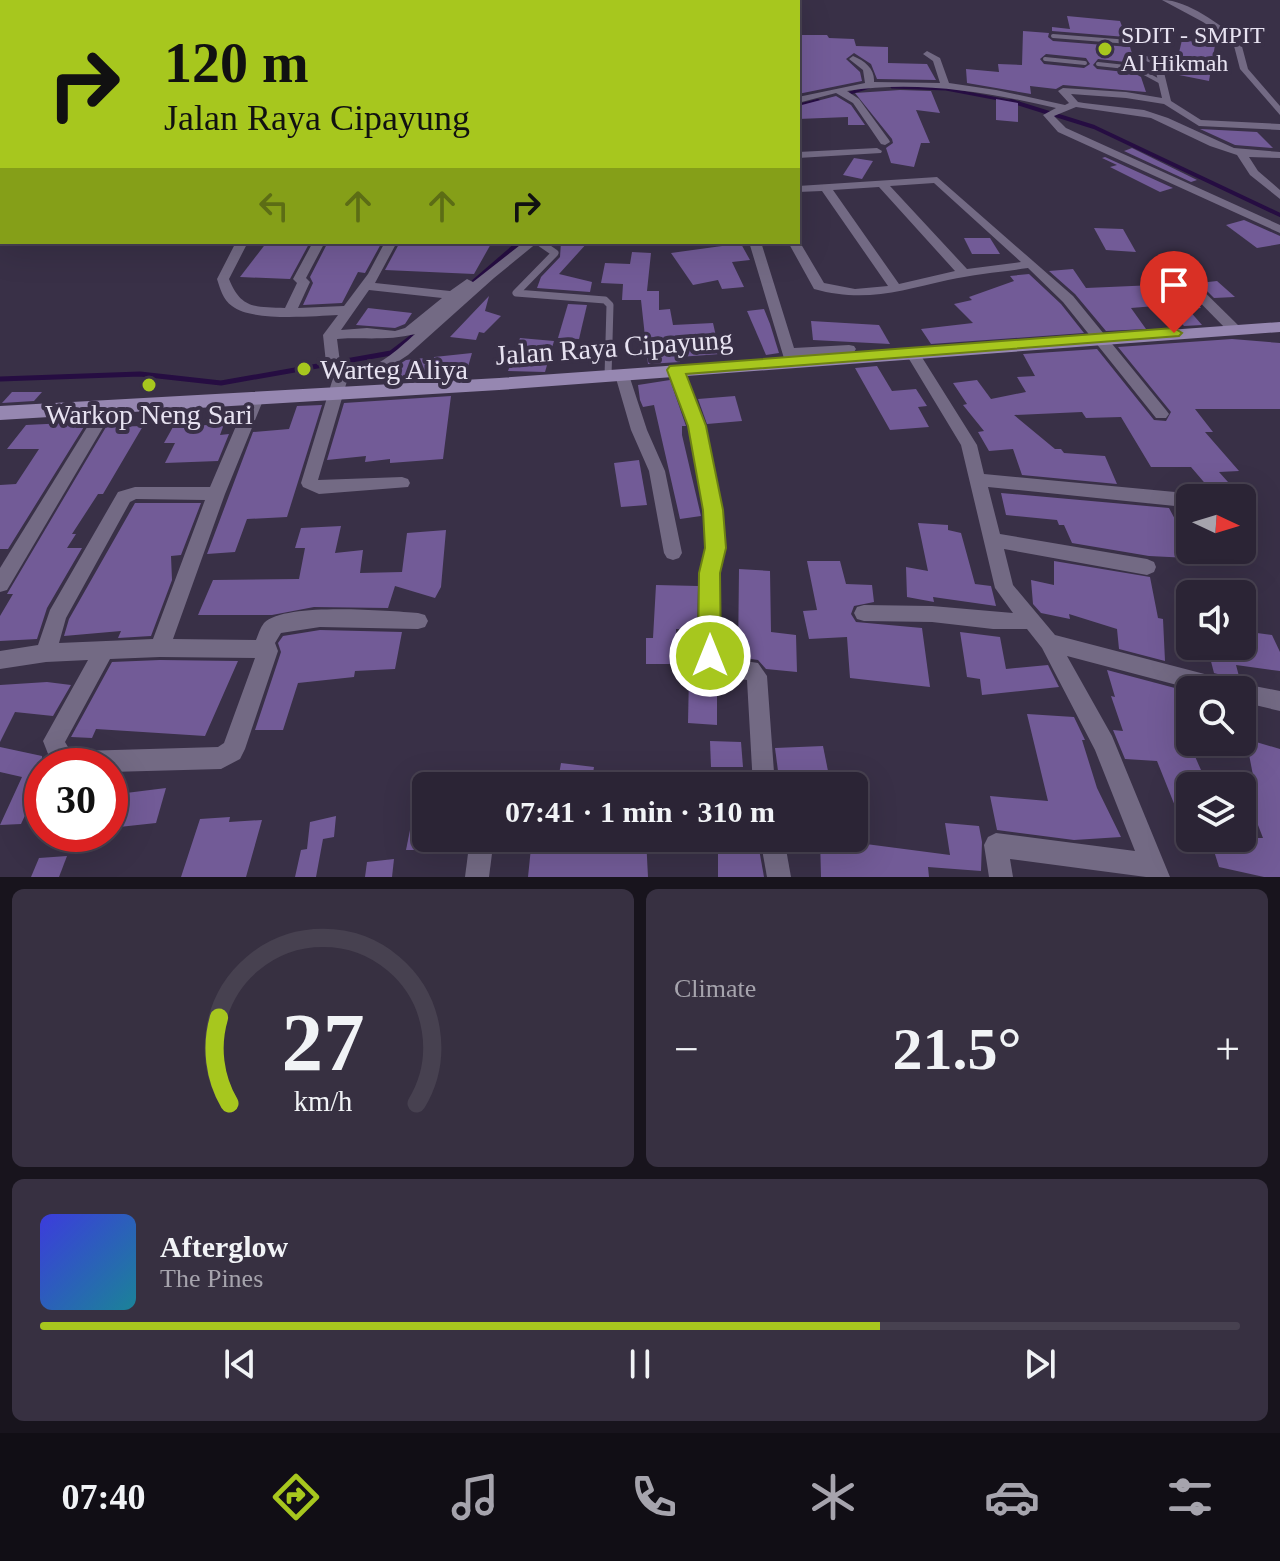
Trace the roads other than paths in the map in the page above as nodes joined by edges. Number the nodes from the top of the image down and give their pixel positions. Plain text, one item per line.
1 (1166, 0) edge
2 (1053, 36) dead end
3 (1142, 43) dead end
4 (927, 54) dead end
5 (1139, 57) dead end
6 (853, 59) dead end
7 (1045, 59) dead end
8 (1085, 63) dead end
9 (1098, 64) dead end
10 (1161, 82) junction
11 (869, 84) junction
12 (945, 84) junction
13 (838, 90) junction
14 (800, 100) edge
15 (1167, 102) junction
16 (1075, 104) junction
17 (1277, 109) edge
18 (1056, 110) junction
19 (1173, 122) junction
20 (1199, 123) junction
21 (1280, 127) edge
22 (1241, 153) junction
23 (800, 155) edge
24 (1280, 155) edge
25 (881, 183) junction
26 (825, 187) junction
27 (800, 189) edge
28 (1280, 196) edge
29 (1280, 229) edge
30 (241, 244) edge
31 (318, 244) edge
32 (390, 244) edge
33 (513, 244) edge
34 (529, 244) edge
35 (542, 244) edge
36 (756, 244) edge
37 (795, 244) edge
38 (1031, 264) junction
39 (1175, 270) dead end
40 (964, 273) junction
41 (366, 286) junction
42 (896, 288) junction
43 (453, 295) junction
44 (348, 310) junction
45 (290, 311) junction
46 (1280, 327) edge
47 (1234, 329) junction
48 (330, 335) junction
49 (1102, 338) junction
50 (849, 349) dead end
51 (913, 354) junction
52 (820, 356) junction
53 (790, 358) junction
54 (676, 370) junction
55 (336, 375) junction
56 (615, 376) junction
57 (363, 384) junction
58 (256, 398) junction
59 (107, 407) junction
60 (0, 413) edge
61 (1161, 414) dead end
62 (980, 480) junction
63 (402, 483) dead end
64 (216, 494) junction
65 (1175, 499) dead end
66 (992, 540) junction
67 (673, 553) dead end
68 (1147, 567) dead end
69 (0, 584) edge
70 (864, 613) dead end
71 (418, 621) dead end
72 (1031, 621) junction
73 (1049, 642) junction
74 (160, 648) junction
75 (105, 649) junction
76 (263, 649) junction
77 (46, 653) junction
78 (0, 660) edge
79 (1179, 676) edge
80 (1256, 697) edge
81 (1277, 705) edge
82 (763, 772) edge
83 (480, 852) edge
84 (775, 852) edge
85 (1155, 871) edge
86 (477, 877) edge
87 (779, 877) edge
88 (1001, 877) edge

1 - 17 street
2 - 3 lane
4 - 12 street
5 - 10 street
6 - 11 street
7 - 8 lane
9 - 10 lane
10 - 15 street
11 - 12 street
11 - 13 street
12 - 18 street
13 - 14 street
13 - 23 street
15 - 16 street
15 - 20 street
16 - 18 street
16 - 19 street
18 - 29 street
19 - 20 street
19 - 22 street
20 - 21 street
22 - 24 street
22 - 28 street
25 - 26 street
25 - 38 street
25 - 40 street
26 - 27 street
26 - 42 street
30 - 45 street
31 - 45 street
32 - 41 street
33 - 43 street
34 - 57 street
35 - 56 lane
36 - 53 street
37 - 42 street
38 - 40 street
38 - 49 street
39 - 47 street
40 - 42 street
41 - 43 street
41 - 44 street
43 - 48 street
44 - 45 street
44 - 48 street
46 - 47 main road, Jalan Raya Cipayung
47 - 49 main road, Jalan Raya Cipayung
48 - 55 street
49 - 51 main road, Jalan Raya Cipayung
49 - 61 street
50 - 52 street
51 - 52 main road, Jalan Raya Cipayung
51 - 62 street
52 - 53 main road, Jalan Raya Cipayung
53 - 54 main road, Jalan Raya Cipayung
54 - 56 main road, Jalan Raya Cipayung
54 - 82 street
55 - 57 main road, Jalan Raya Cipayung
55 - 58 main road, Jalan Raya Cipayung
55 - 63 street
56 - 57 main road, Jalan Raya Cipayung
56 - 67 street
58 - 59 main road, Jalan Raya Cipayung
58 - 64 street
59 - 60 main road, Jalan Raya Cipayung
59 - 69 street
62 - 65 street
62 - 66 street
64 - 74 street
64 - 77 street
66 - 68 street
66 - 72 street
70 - 72 street
71 - 76 street
72 - 73 street
73 - 79 street
73 - 85 street
74 - 75 street
74 - 76 street
75 - 76 street
75 - 77 street
77 - 78 street
80 - 81 street
83 - 86 street
84 - 87 street
85 - 88 street

